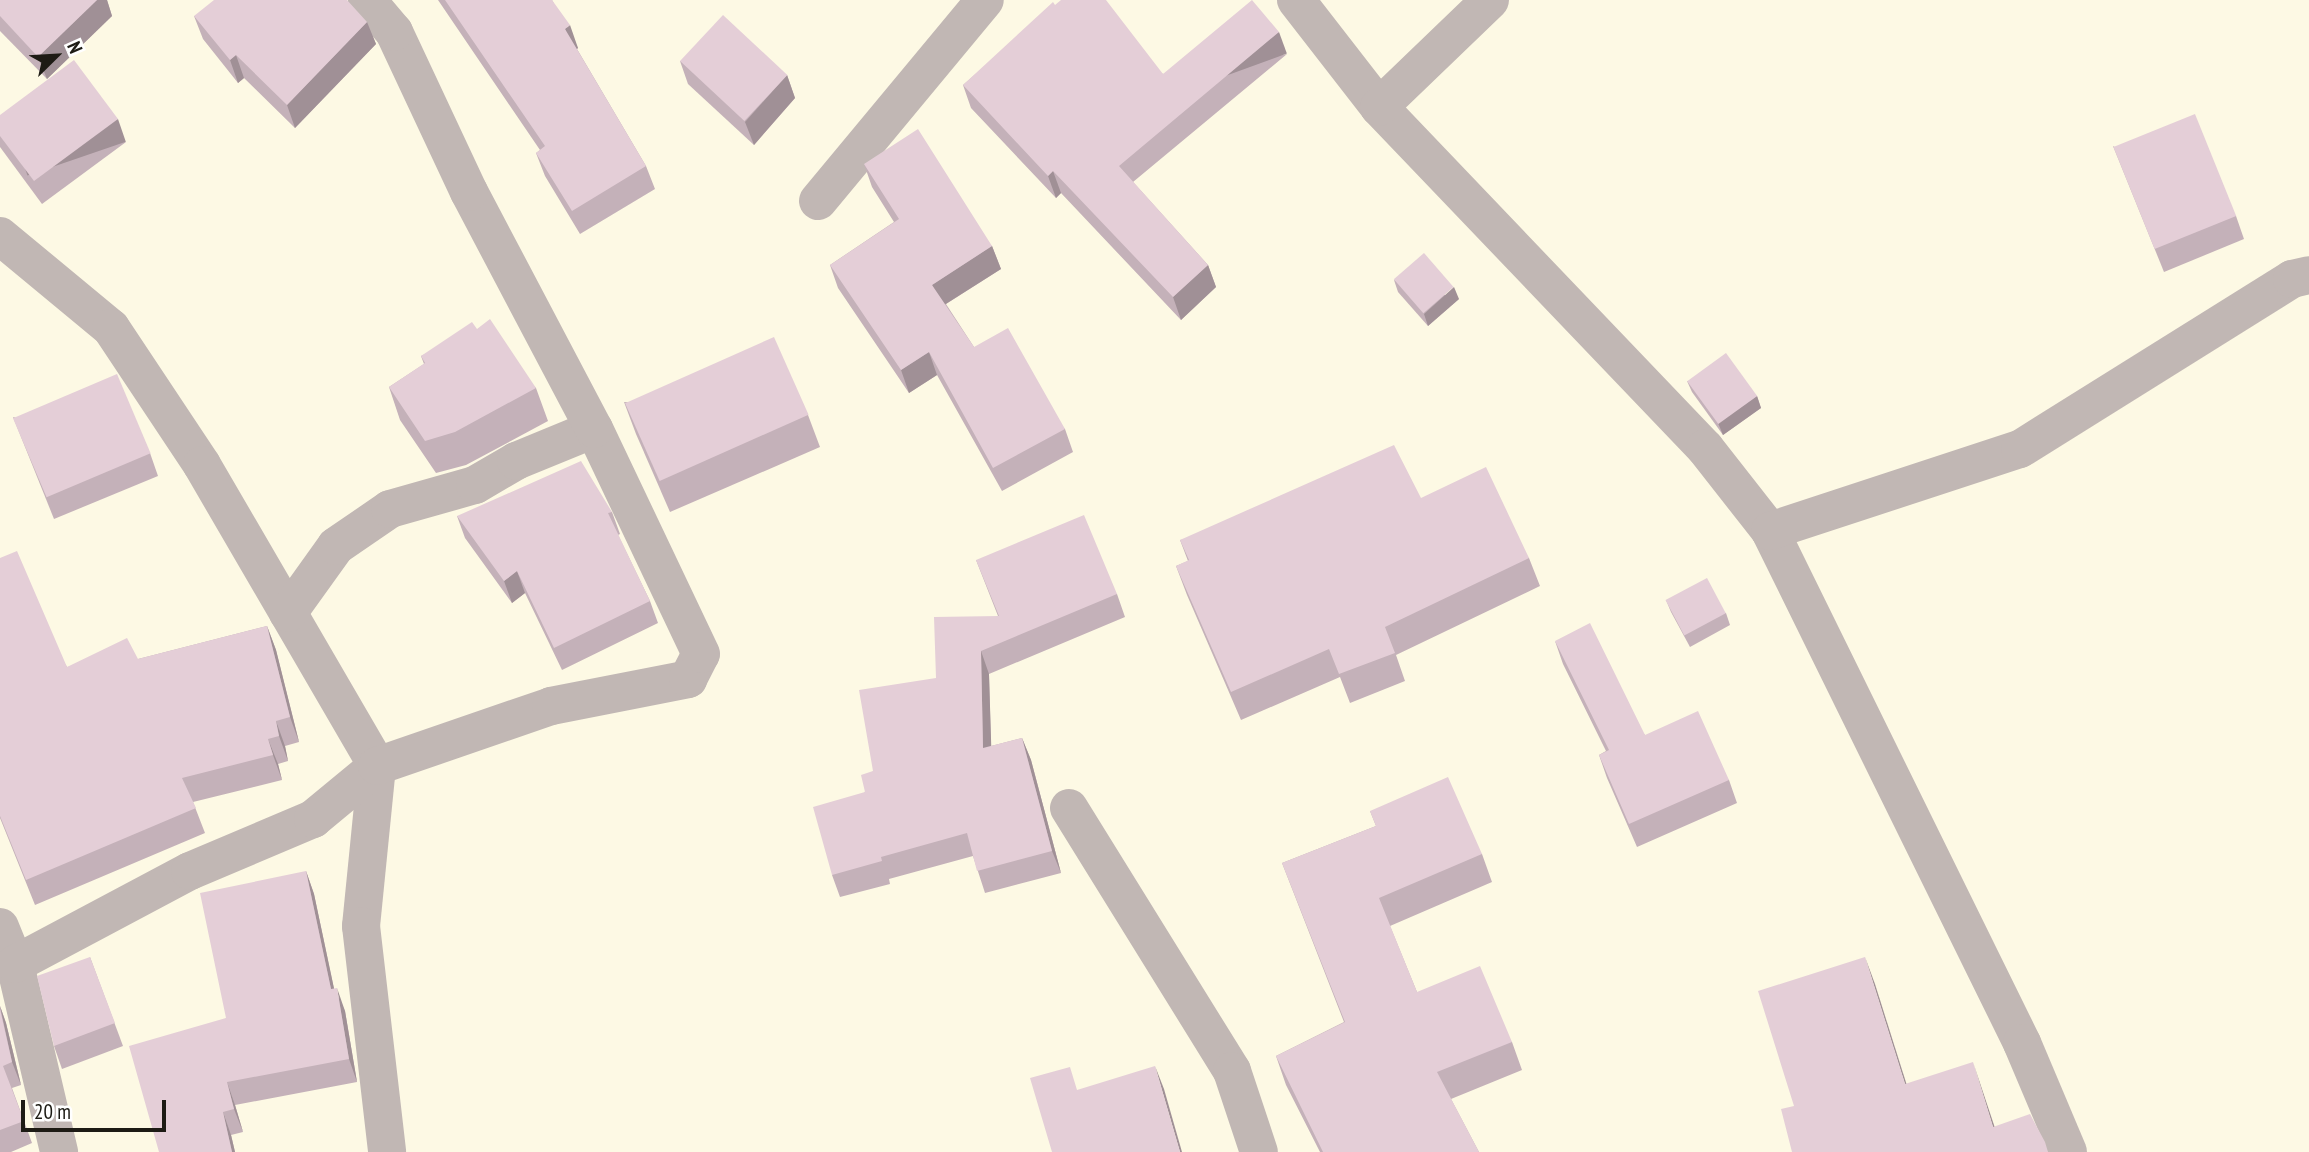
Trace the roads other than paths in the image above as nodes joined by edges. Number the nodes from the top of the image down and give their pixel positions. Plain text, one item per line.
1 (367, 0) edge
2 (985, 0) edge
3 (1296, 0) edge
4 (1490, 0) edge
5 (1379, 107) junction
6 (818, 201) dead end
7 (0, 236) edge
8 (2309, 275) edge
9 (594, 429) junction
10 (1770, 531) junction
11 (288, 613) junction
12 (377, 766) junction
13 (1069, 808) dead end
14 (0, 927) edge
15 (15, 964) junction
16 (59, 1152) edge
17 (387, 1152) edge
18 (1259, 1152) edge
19 (2068, 1152) edge

1 - 9 street
2 - 6 street
3 - 5 street
4 - 5 street
5 - 10 street
7 - 11 street
8 - 10 street
9 - 11 street
9 - 12 street
10 - 19 street
11 - 12 street
12 - 15 street
12 - 17 street
13 - 18 street
14 - 15 street
15 - 16 street

